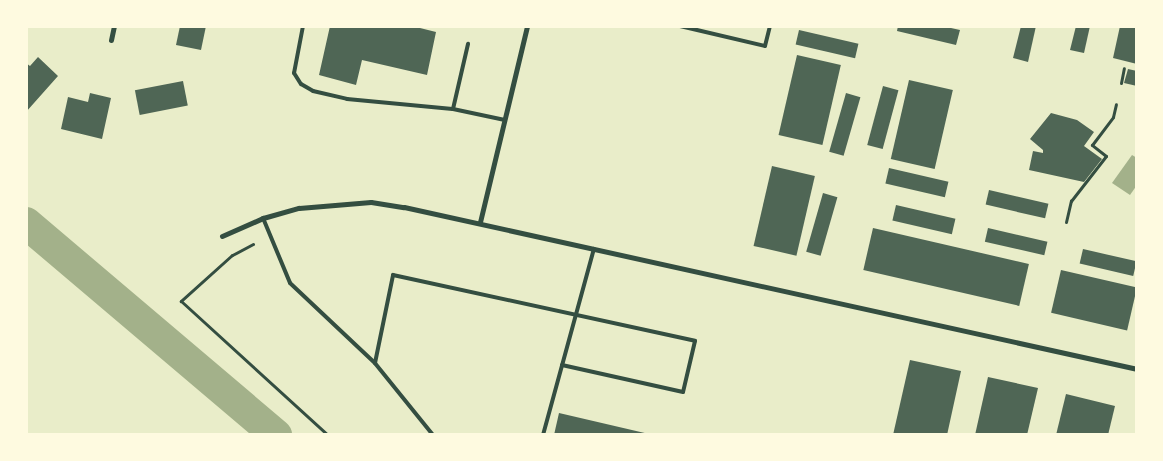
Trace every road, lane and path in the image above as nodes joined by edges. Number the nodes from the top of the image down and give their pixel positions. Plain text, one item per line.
1 (114, 26) edge
2 (303, 26) edge
3 (527, 26) edge
4 (680, 26) edge
5 (770, 26) edge
6 (111, 40) dead end
7 (468, 44) dead end
8 (1124, 68) dead end
9 (1121, 83) dead end
10 (1116, 104) dead end
11 (453, 109) junction
12 (504, 120) junction
13 (263, 218) junction
14 (480, 222) junction
15 (1066, 222) dead end
16 (222, 236) dead end
17 (253, 244) dead end
18 (594, 249) junction
19 (575, 315) junction
20 (375, 363) junction
21 (562, 364) junction
22 (1137, 369) edge
23 (328, 435) edge
24 (432, 435) edge
25 (543, 435) edge

1 - 6 street
2 - 11 lane
3 - 12 street
4 - 5 lane
7 - 11 lane
8 - 9 path
10 - 15 path
11 - 12 lane
12 - 14 street
13 - 14 street
13 - 16 street
13 - 20 lane
14 - 18 street
17 - 23 path
18 - 19 lane
18 - 22 street
19 - 20 lane
19 - 21 lane
19 - 21 lane
20 - 24 lane
21 - 25 lane

